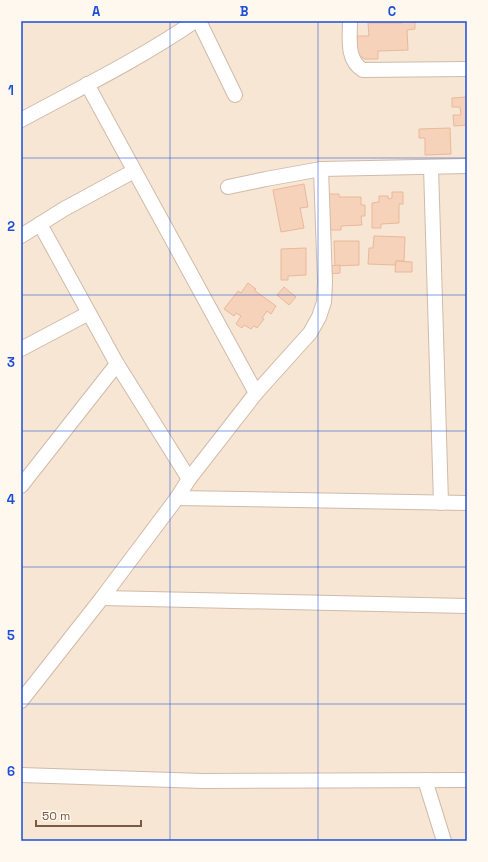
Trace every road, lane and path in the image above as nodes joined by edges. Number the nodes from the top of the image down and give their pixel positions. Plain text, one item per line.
1 (195, 21) edge
2 (199, 21) edge
3 (350, 21) edge
4 (467, 69) edge
5 (87, 84) junction
6 (235, 95) dead end
7 (21, 120) edge
8 (467, 166) edge
9 (431, 167) junction
10 (321, 169) junction
11 (134, 171) junction
12 (228, 187) dead end
13 (40, 224) junction
14 (21, 236) edge
15 (89, 313) junction
16 (21, 349) edge
17 (117, 364) junction
18 (256, 394) junction
19 (189, 479) junction
20 (21, 486) edge
21 (177, 498) junction
22 (441, 503) junction
23 (467, 503) edge
24 (102, 598) junction
25 (467, 606) edge
26 (23, 695) edge
27 (21, 775) edge
28 (425, 780) junction
29 (467, 780) edge
30 (444, 841) edge

1 - 5 street
2 - 6 street
3 - 4 street
5 - 7 street
5 - 11 street
8 - 9 street
9 - 10 street
9 - 22 street
10 - 12 street
10 - 18 street
11 - 13 street
11 - 18 street
13 - 14 street
13 - 15 street
15 - 16 street
15 - 17 street
17 - 19 street
17 - 20 street
18 - 19 street
19 - 21 street
21 - 22 street
21 - 24 street
22 - 23 street
24 - 25 street
24 - 26 street
27 - 28 street
28 - 29 street
28 - 30 street

